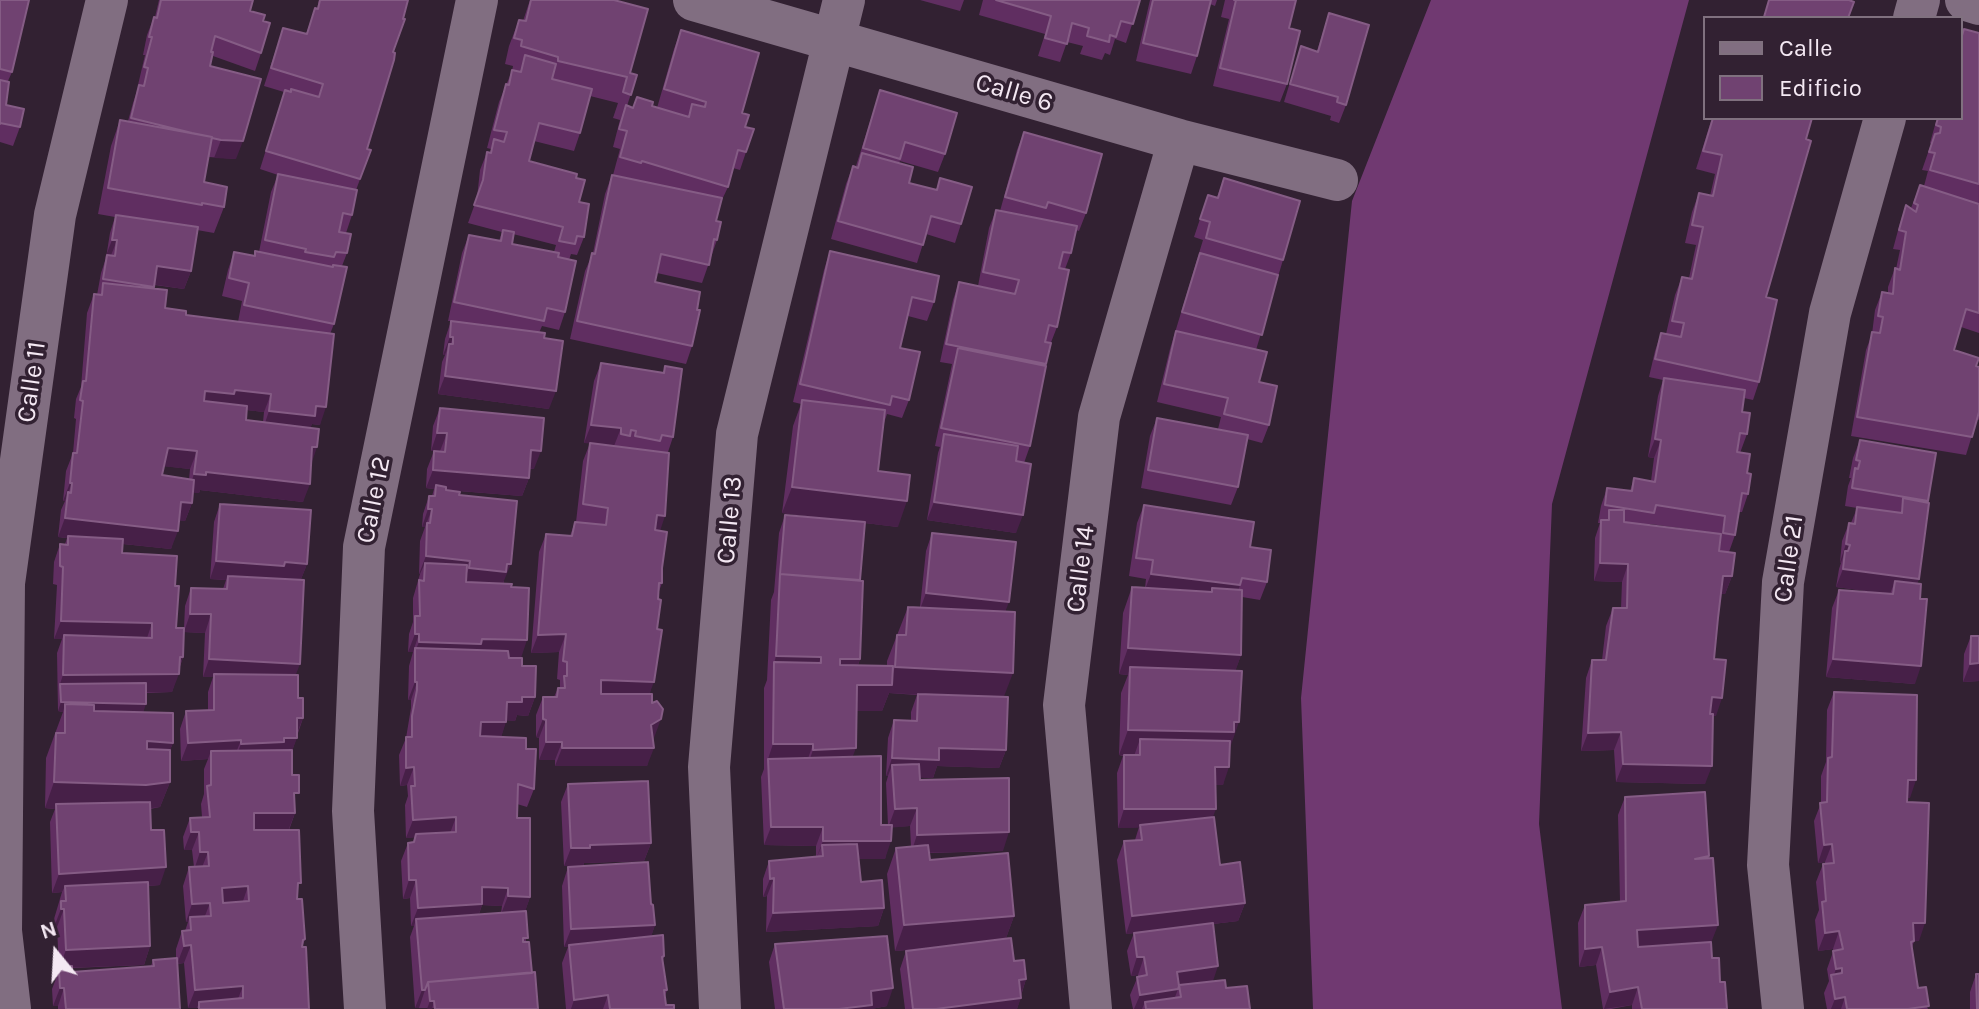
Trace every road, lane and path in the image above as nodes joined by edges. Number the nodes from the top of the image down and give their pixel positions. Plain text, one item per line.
1 (107, 0) edge
2 (477, 0) edge
3 (694, 0) edge
4 (844, 0) edge
5 (1966, 0) edge
6 (1979, 4) edge
7 (832, 41) junction
8 (1884, 120) edge
9 (1179, 140) junction
10 (1337, 180) dead end
11 (10, 1009) edge
12 (365, 1009) edge
13 (720, 1009) edge
14 (1091, 1009) edge
15 (1783, 1009) edge

1 - 11 street, Calle 11
2 - 12 street, Calle 12
3 - 7 street, Calle 6
4 - 7 street, Calle 13
5 - 6 street
7 - 9 street, Calle 6
7 - 13 street, Calle 13
8 - 15 street, Calle 21
9 - 10 street, Calle 6
9 - 14 street, Calle 14

